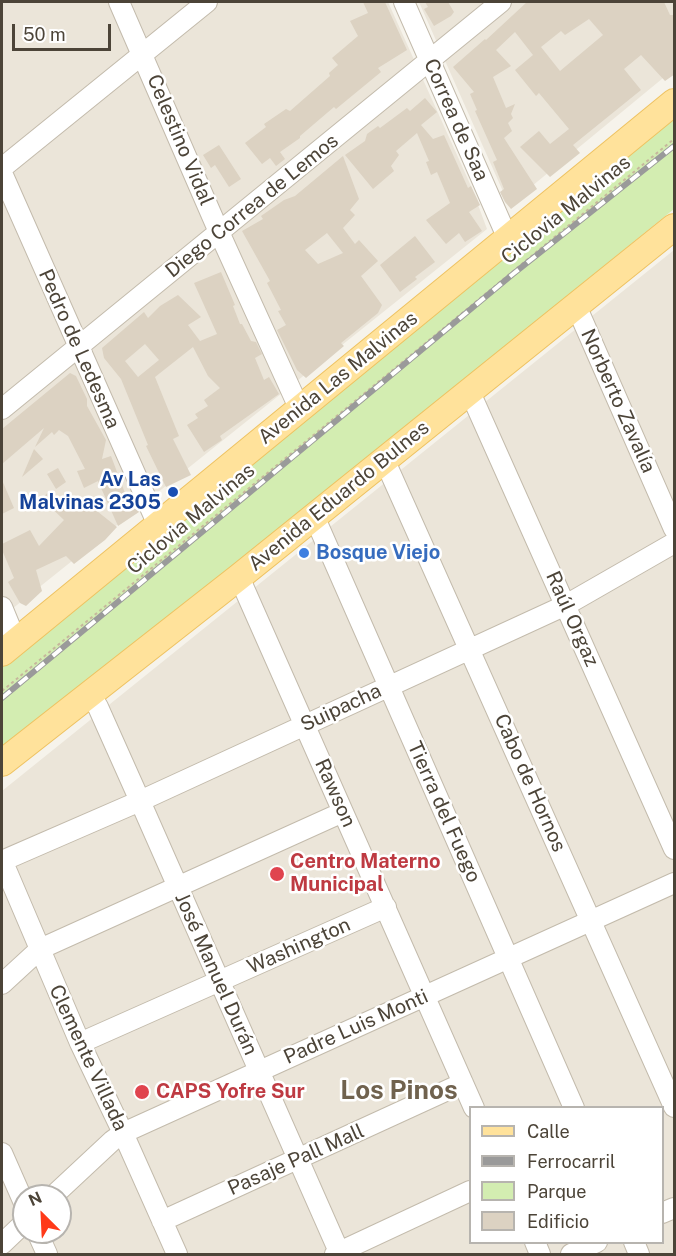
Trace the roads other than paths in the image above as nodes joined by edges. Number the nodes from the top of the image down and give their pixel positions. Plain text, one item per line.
1 (119, 2) edge
2 (207, 2) edge
3 (404, 2) edge
4 (501, 2) edge
5 (143, 54) junction
6 (430, 60) junction
7 (675, 102) edge
8 (2, 168) edge
9 (2, 173) edge
10 (675, 227) edge
11 (219, 232) junction
12 (508, 239) junction
13 (573, 308) junction
14 (78, 348) junction
15 (469, 390) junction
16 (2, 409) edge
17 (300, 410) junction
18 (384, 459) junction
19 (312, 517) junction
20 (157, 524) junction
21 (675, 529) edge
22 (675, 543) edge
23 (239, 577) junction
24 (566, 605) junction
25 (2, 607) edge
26 (9, 647) edge
27 (470, 651) junction
28 (388, 687) junction
29 (90, 693) junction
30 (305, 725) junction
31 (2, 763) edge
32 (140, 801) junction
33 (343, 812) junction
34 (675, 849) edge
35 (2, 860) edge
36 (675, 883) edge
37 (178, 888) junction
38 (386, 907) junction
39 (592, 920) junction
40 (40, 950) junction
41 (508, 958) junction
42 (220, 981) junction
43 (2, 984) edge
44 (426, 995) junction
45 (80, 1043) junction
46 (259, 1071) junction
47 (464, 1083) junction
48 (474, 1106) edge
49 (574, 1106) edge
50 (675, 1107) edge
51 (123, 1132) junction
52 (2, 1153) edge
53 (298, 1160) junction
54 (16, 1184) edge
55 (66, 1184) edge
56 (469, 1192) edge
57 (162, 1221) junction
58 (593, 1244) edge
59 (177, 1254) edge
60 (338, 1254) edge
61 (571, 1254) edge

1 - 5 street, Celestino Vidal
2 - 5 street
3 - 6 street, Correa de Saa
4 - 6 street, Diego Correa de Lemos
5 - 8 street
5 - 11 street, Celestino Vidal
6 - 11 street, Diego Correa de Lemos
6 - 12 street, Correa de Saa
7 - 12 main road, Avenida Las Malvinas
9 - 14 street, Pedro de Ledesma
10 - 13 main road, Avenida Eduardo Bulnes
11 - 14 street, Diego Correa de Lemos
11 - 17 street, Celestino Vidal
12 - 17 main road, Avenida Las Malvinas
13 - 15 main road, Avenida Eduardo Bulnes
13 - 21 street, Norberto Zavalía
14 - 16 street, Diego Correa de Lemos
14 - 20 street, Pedro de Ledesma
15 - 18 main road, Avenida Eduardo Bulnes
15 - 24 street, Raúl Orgaz
17 - 20 main road, Avenida Las Malvinas
18 - 19 main road, Avenida Eduardo Bulnes
18 - 27 street, Cabo de Hornos
19 - 23 main road, Avenida Eduardo Bulnes
19 - 28 street, Tierra del Fuego
20 - 26 main road, Avenida Las Malvinas
22 - 24 street, Suipacha
23 - 29 main road, Avenida Eduardo Bulnes
23 - 30 street, Rawson
24 - 27 street, Suipacha
24 - 34 street, Raúl Orgaz
25 - 26 street
27 - 28 street, Suipacha
27 - 39 street, Cabo de Hornos
28 - 30 street, Suipacha
28 - 41 street, Tierra del Fuego
29 - 31 main road, Avenida Eduardo Bulnes
29 - 32 street, José Manuel Durán
30 - 32 street, Suipacha
30 - 33 street, Rawson
32 - 35 street, Suipacha
32 - 37 street, José Manuel Durán
33 - 37 street
33 - 38 street, Rawson
35 - 40 street, Clemente Villada
36 - 39 street, Padre Luis Monti
37 - 40 street
37 - 42 street, José Manuel Durán
38 - 42 street, Washington
38 - 44 street, Rawson
39 - 41 street, Padre Luis Monti
39 - 50 street, Cabo de Hornos
40 - 43 street
40 - 45 street, Clemente Villada
41 - 44 street, Padre Luis Monti
41 - 49 street, Tierra del Fuego
42 - 45 street, Washington
42 - 46 street, José Manuel Durán
44 - 46 street, Padre Luis Monti
44 - 47 street, Rawson
45 - 51 street, Clemente Villada
46 - 51 street, Padre Luis Monti
46 - 53 street, José Manuel Durán
47 - 48 street, Rawson
47 - 53 street, Pasaje Pall Mall
51 - 55 street, Padre Luis Monti
51 - 57 street, Clemente Villada
52 - 54 street
53 - 57 street, Pasaje Pall Mall
53 - 60 street, José Manuel Durán
56 - 60 street
57 - 59 street, Clemente Villada
58 - 61 street

